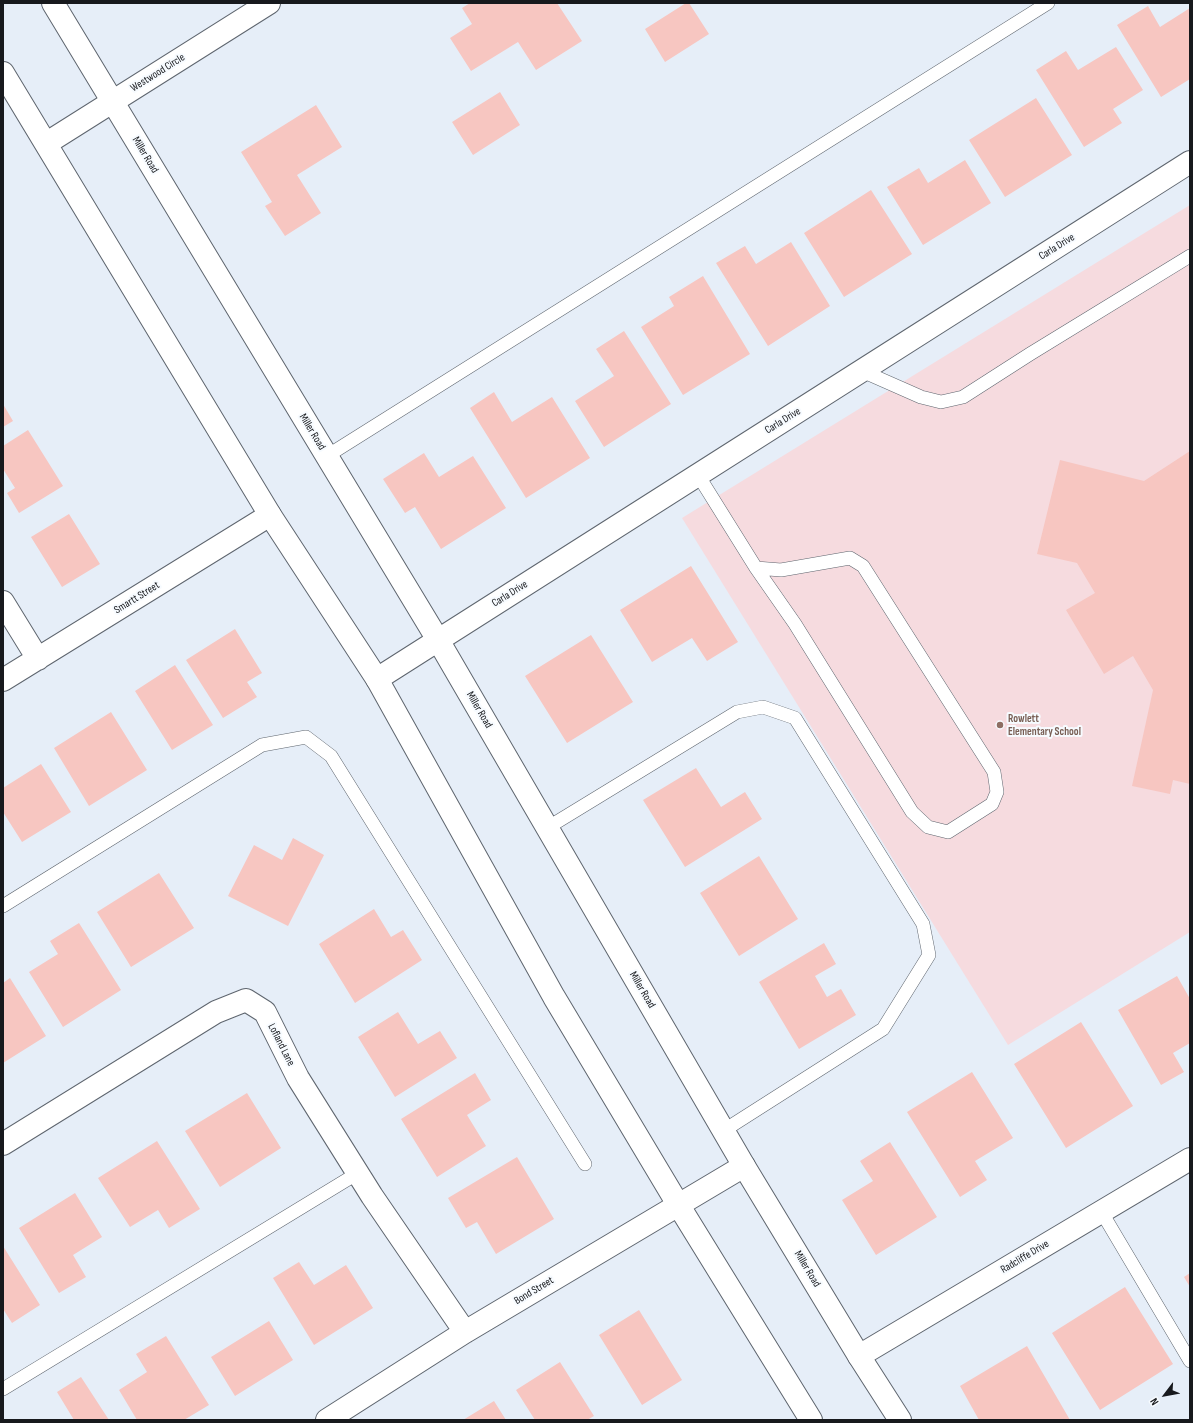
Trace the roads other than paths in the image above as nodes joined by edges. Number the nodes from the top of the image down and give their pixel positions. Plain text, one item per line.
1 (52, 3) edge
2 (269, 3) edge
3 (1048, 3) edge
4 (3, 73) edge
5 (112, 102) junction
6 (47, 143) junction
7 (1190, 162) edge
8 (1190, 256) edge
9 (862, 370) junction
10 (327, 456) junction
11 (698, 475) junction
12 (270, 515) junction
13 (756, 568) junction
14 (3, 602) edge
15 (438, 640) junction
16 (38, 659) junction
17 (377, 679) junction
18 (3, 680) edge
19 (547, 828) junction
20 (3, 906) edge
21 (723, 1131) junction
22 (3, 1144) edge
23 (1190, 1158) edge
24 (586, 1164) dead end
25 (744, 1166) junction
26 (358, 1173) junction
27 (679, 1206) junction
28 (1102, 1211) junction
29 (465, 1332) junction
30 (859, 1356) junction
31 (1190, 1361) edge
32 (3, 1390) edge
33 (327, 1420) edge
34 (811, 1420) edge
35 (900, 1420) edge

1 - 5 main road, Miller Road
2 - 5 main road, Westwood Circle
3 - 10 lane
4 - 6 main road
5 - 6 main road, Westwood Circle
5 - 10 main road, Miller Road
6 - 12 main road
7 - 9 main road, Carla Drive
8 - 9 lane
9 - 11 main road, Carla Drive
10 - 15 main road, Miller Road
11 - 13 lane
11 - 15 main road, Carla Drive
12 - 16 main road, Smartt Street
12 - 17 main road
13 - 13 lane
14 - 16 main road
15 - 17 main road, Carla Drive
15 - 19 main road, Miller Road
16 - 18 main road, Smartt Street
17 - 27 main road
19 - 21 main road, Miller Road
19 - 21 lane
20 - 24 lane
21 - 25 main road, Miller Road
22 - 26 main road, Lofland Lane
23 - 28 main road, Radcliffe Drive
25 - 27 main road, Bond Street
25 - 30 main road, Miller Road
26 - 29 main road, Lofland Lane
26 - 32 lane
27 - 29 main road, Bond Street
27 - 34 main road
28 - 30 main road, Radcliffe Drive
28 - 31 lane
29 - 33 main road, Bond Street
30 - 35 main road, Miller Road

